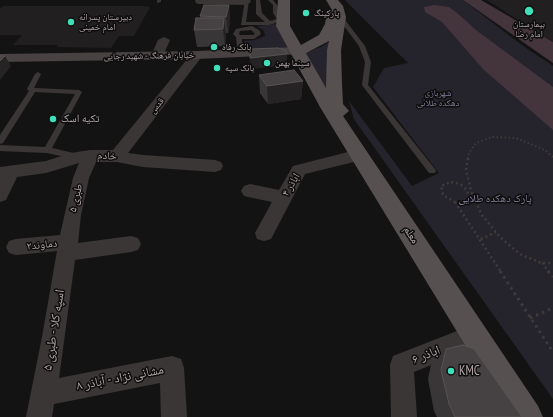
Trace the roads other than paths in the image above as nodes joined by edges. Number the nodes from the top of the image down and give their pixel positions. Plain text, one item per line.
1 (258, 0) edge
2 (270, 0) edge
3 (284, 0) edge
4 (331, 0) edge
5 (199, 1) dead end
6 (247, 1) edge
7 (259, 14) junction
8 (340, 17) junction
9 (268, 23) junction
10 (282, 23) junction
11 (255, 24) junction
12 (239, 37) dead end
13 (164, 40) dead end
14 (299, 51) junction
15 (240, 54) junction
16 (197, 55) junction
17 (157, 56) junction
18 (0, 58) edge
19 (38, 74) dead end
20 (33, 90) junction
21 (0, 141) edge
22 (0, 148) edge
23 (47, 150) junction
24 (360, 155) junction
25 (117, 156) junction
26 (85, 157) junction
27 (215, 166) dead end
28 (432, 171) dead end
29 (5, 172) edge
30 (250, 191) dead end
31 (0, 196) edge
32 (283, 198) junction
33 (264, 233) dead end
34 (131, 244) dead end
35 (16, 247) dead end
36 (67, 248) junction
37 (475, 336) junction
38 (44, 393) junction
39 (39, 417) edge
40 (174, 417) edge
41 (404, 417) edge
42 (527, 417) edge
43 (542, 417) edge

1 - 7 lane
2 - 10 lane
3 - 10 main road
4 - 8 main road
4 - 14 main road
5 - 6 street
6 - 11 lane
7 - 9 lane
7 - 11 lane
8 - 28 lane
8 - 43 main road, معلم
9 - 10 lane
9 - 11 lane
10 - 14 main road, معلم
12 - 15 lane
13 - 17 street
14 - 15 main road, خیابان فرهنگ - شهید رجایی
14 - 24 main road, معلم
15 - 16 main road, خیابان فرهنگ - شهید رجایی
16 - 17 main road, خیابان فرهنگ - شهید رجایی
16 - 25 street, قدس
17 - 18 main road, خیابان فرهنگ - شهید رجایی
19 - 20 lane
20 - 21 lane
20 - 23 lane
22 - 23 lane
23 - 26 lane
24 - 32 street, اباذر ۴
24 - 37 main road, معلم
25 - 26 street, خادم
25 - 27 street, خادم
26 - 29 street, خادم
26 - 36 street, طبری ۵
29 - 31 street
30 - 32 street
32 - 33 street, اباذر ۴
34 - 36 street, دماوند۲
35 - 36 street, دماوند۲
36 - 38 street, اسپه کلا - طبری ۵
37 - 41 street, اباذر ۶
37 - 42 main road, معلم
38 - 39 street, اسپه کلا - طبری ۵
38 - 40 street, مشانی نژاد - آباذر ۸

